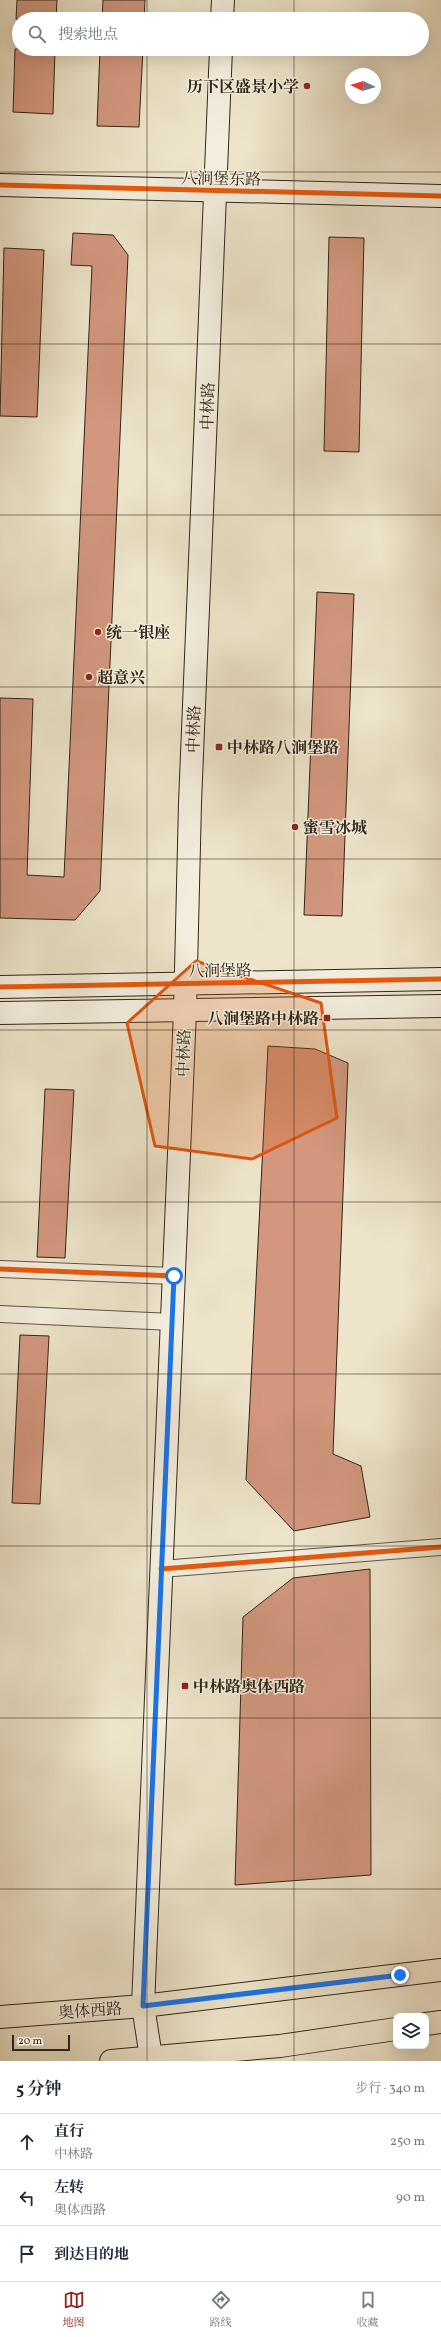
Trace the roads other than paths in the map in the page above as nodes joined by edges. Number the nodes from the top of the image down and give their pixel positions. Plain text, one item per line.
1 (223, 0) edge
2 (222, 12) edge
3 (221, 56) edge
4 (0, 185) edge
5 (216, 191) junction
6 (441, 196) edge
7 (441, 979) edge
8 (186, 984) junction
9 (0, 987) edge
10 (441, 1006) edge
11 (185, 1011) junction
12 (0, 1013) edge
13 (0, 1269) edge
14 (174, 1276) junction
15 (0, 1314) edge
16 (172, 1322) junction
17 (441, 1547) edge
18 (161, 1569) junction
19 (441, 1970) edge
20 (143, 2006) junction
21 (0, 2017) edge
22 (441, 2022) edge
23 (429, 2024) edge
24 (393, 2029) edge
25 (151, 2057) junction
26 (111, 2061) edge

1 - 2 main road
3 - 5 main road, 中林路
4 - 5 main road, 八涧堡东路
5 - 6 main road, 八涧堡东路
5 - 8 main road, 中林路
7 - 8 main road, 八涧堡路
8 - 9 main road, 八涧堡路
8 - 11 main road, 中林路
10 - 11 main road
11 - 12 main road
11 - 14 main road, 中林路
13 - 14 street
14 - 16 main road, 中林路
15 - 16 street
16 - 18 main road, 中林路
17 - 18 street
18 - 20 main road, 中林路
19 - 20 main road, 奥体西路
20 - 21 main road, 奥体西路
20 - 25 main road, 中林路
22 - 23 main road
24 - 25 main road
25 - 26 main road

